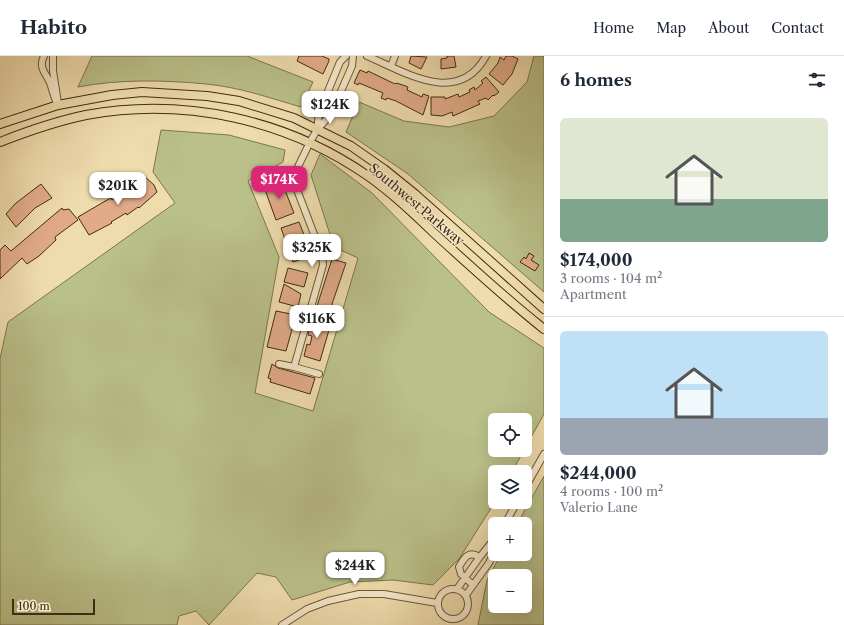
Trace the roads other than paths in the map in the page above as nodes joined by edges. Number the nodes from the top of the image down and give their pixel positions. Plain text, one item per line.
1 (44, 56) edge
2 (53, 56) edge
3 (346, 56) edge
4 (353, 56) edge
5 (367, 56) edge
6 (395, 56) edge
7 (486, 56) edge
8 (391, 66) junction
9 (58, 105) junction
10 (0, 124) edge
11 (317, 130) junction
12 (0, 142) edge
13 (310, 142) junction
14 (544, 310) edge
15 (544, 330) edge
16 (279, 364) dead end
17 (294, 367) junction
18 (319, 374) dead end
19 (544, 454) edge
20 (532, 475) edge
21 (488, 546) edge
22 (479, 557) junction
23 (490, 561) edge
24 (488, 564) junction
25 (464, 578) junction
26 (473, 585) junction
27 (457, 589) junction
28 (466, 595) junction
29 (437, 603) junction
30 (458, 622) edge
31 (282, 625) edge

1 - 9 street
2 - 9 street
3 - 11 street
4 - 11 street
5 - 8 street
6 - 8 street
7 - 8 street
9 - 10 main road, Southwest Parkway
9 - 11 main road, Southwest Parkway
11 - 13 street
11 - 14 main road, Southwest Parkway
12 - 13 main road, Southwest Parkway
13 - 15 main road, Southwest Parkway
13 - 17 street
16 - 17 street
17 - 18 street
19 - 20 street
21 - 22 street
22 - 24 street
22 - 25 street
22 - 25 street
23 - 24 street
24 - 26 street
25 - 26 street
25 - 27 street
26 - 28 street
27 - 28 street
27 - 29 street
28 - 30 street
29 - 30 street
29 - 31 street

